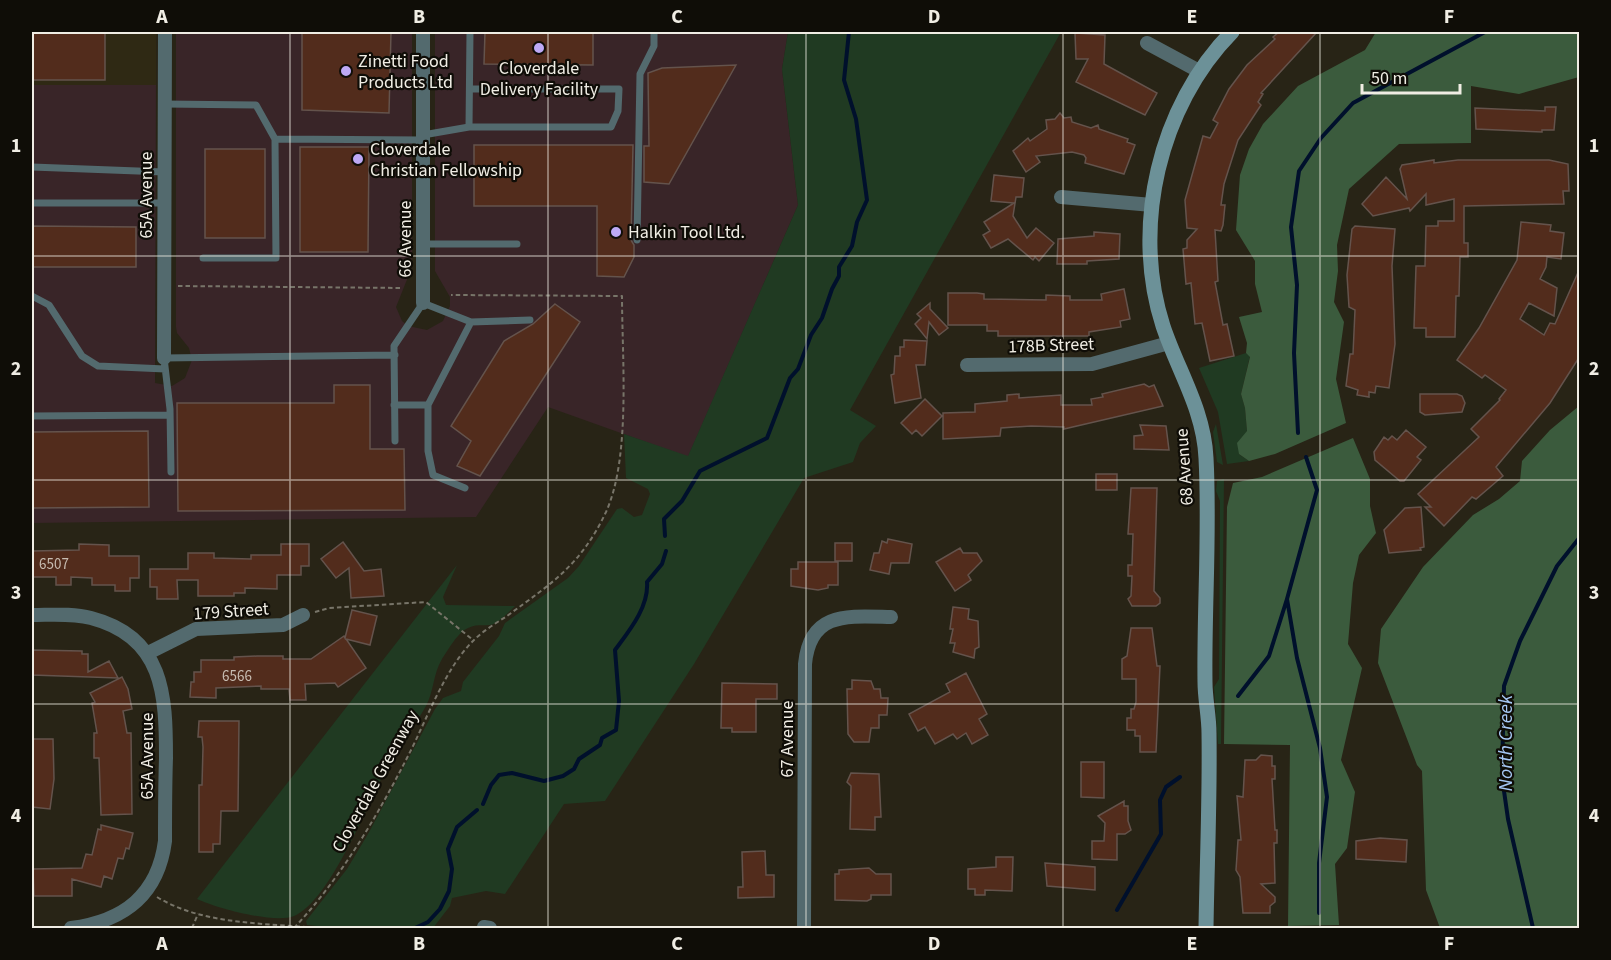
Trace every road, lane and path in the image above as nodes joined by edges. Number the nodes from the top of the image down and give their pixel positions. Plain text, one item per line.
1 (165, 32) edge
2 (423, 32) edge
3 (470, 32) edge
4 (654, 32) edge
5 (1232, 32) edge
6 (1147, 43) dead end
7 (1199, 71) junction
8 (470, 89) junction
9 (164, 104) junction
10 (469, 127) junction
11 (423, 138) junction
12 (275, 139) junction
13 (32, 167) edge
14 (164, 172) junction
15 (1061, 197) dead end
16 (32, 202) edge
17 (164, 203) junction
18 (1152, 205) junction
19 (637, 240) dead end
20 (423, 244) junction
21 (517, 244) dead end
22 (203, 258) dead end
23 (176, 286) dead end
24 (403, 288) dead end
25 (451, 295) dead end
26 (32, 296) edge
27 (423, 303) junction
28 (530, 320) dead end
29 (471, 322) junction
30 (1169, 343) junction
31 (395, 355) junction
32 (165, 363) junction
33 (967, 365) dead end
34 (394, 405) junction
35 (428, 405) junction
36 (170, 415) junction
37 (32, 416) edge
38 (395, 441) dead end
39 (171, 472) dead end
40 (465, 488) dead end
41 (32, 615) edge
42 (303, 615) joint
43 (891, 617) dead end
44 (473, 640) junction
45 (148, 652) junction
46 (154, 895) dead end
47 (198, 914) junction
48 (295, 927) edge
49 (71, 928) edge
50 (192, 928) edge
51 (317, 928) edge
52 (804, 928) edge
53 (1206, 928) edge

1 - 9 street, 65A Avenue
2 - 11 street, 66 Avenue
3 - 8 lane
4 - 19 lane
5 - 7 street, 68 Avenue
6 - 7 street
7 - 18 street, 68 Avenue
8 - 10 lane
8 - 10 lane
9 - 12 lane
9 - 14 street, 65A Avenue
10 - 11 lane
11 - 12 lane
11 - 20 street, 66 Avenue
12 - 22 lane
13 - 14 lane
14 - 17 street, 65A Avenue
15 - 18 street
16 - 17 lane
17 - 32 street, 65A Avenue
18 - 30 street, 68 Avenue
20 - 21 lane
20 - 27 street, 66 Avenue
23 - 24 path
25 - 44 path, Cloverdale Greenway
26 - 32 lane
27 - 29 lane
27 - 31 lane
28 - 29 lane
29 - 35 lane
30 - 33 street, 178B Street
30 - 53 street, 68 Avenue
31 - 32 lane
31 - 34 lane
32 - 36 lane
34 - 35 lane
34 - 38 lane
35 - 40 lane
36 - 37 lane
36 - 39 lane
41 - 45 street
42 - 44 path
42 - 45 street, 179 Street
43 - 52 street, 67 Avenue
44 - 48 path, Cloverdale Greenway
45 - 49 street, 65A Avenue
46 - 47 path
47 - 48 path
47 - 50 path
48 - 51 path

